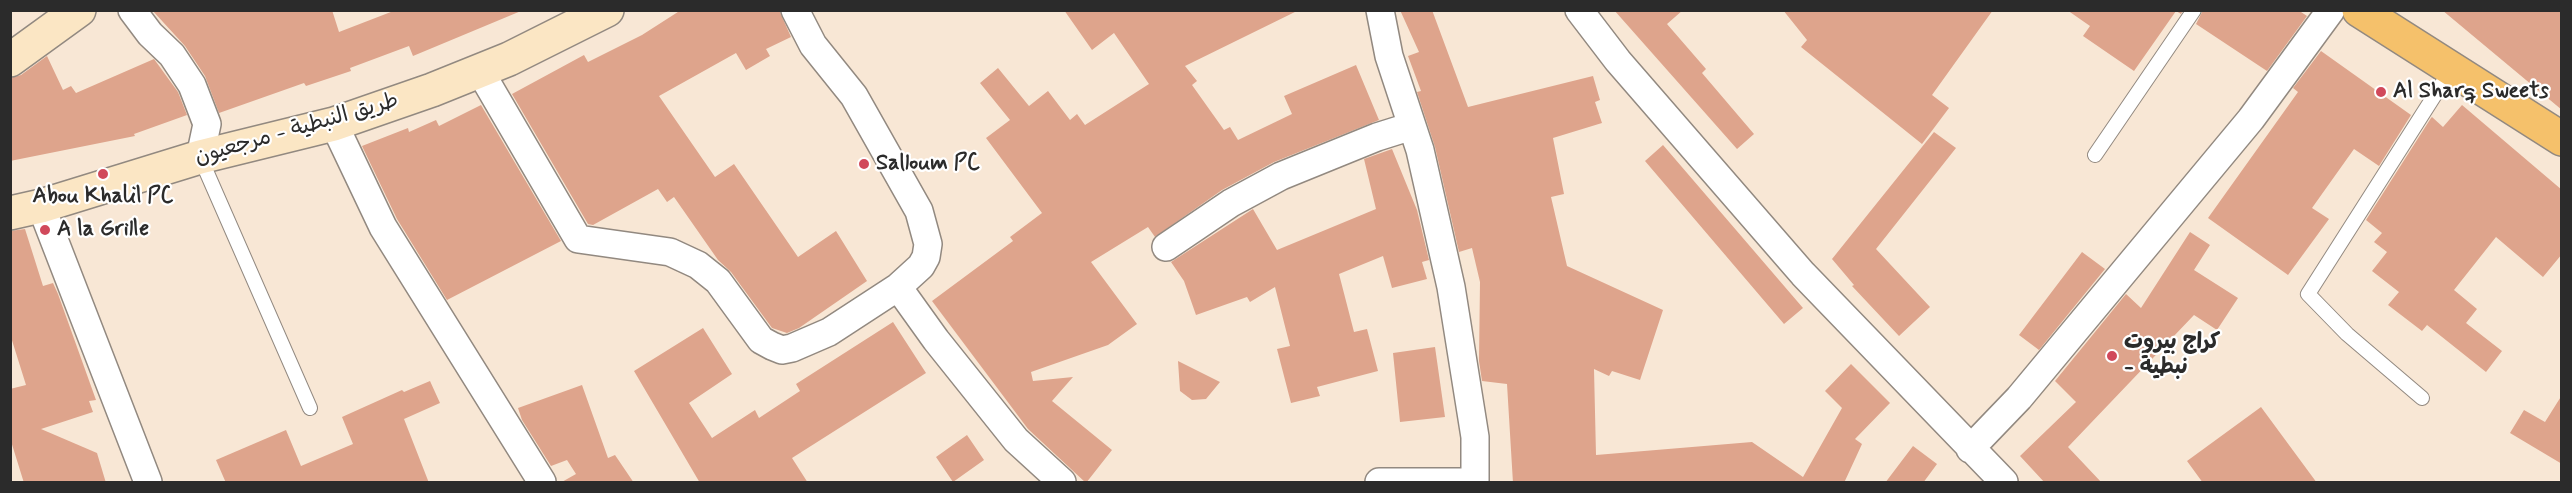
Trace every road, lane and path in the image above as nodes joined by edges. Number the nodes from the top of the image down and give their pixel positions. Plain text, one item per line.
1 (79, 10) edge
2 (132, 10) edge
3 (607, 10) edge
4 (795, 10) edge
5 (1380, 10) edge
6 (1579, 10) edge
7 (2194, 10) edge
8 (2331, 10) edge
9 (2360, 10) edge
10 (10, 60) edge
11 (2452, 68) junction
12 (480, 71) junction
13 (334, 124) junction
14 (1412, 126) junction
15 (2562, 139) edge
16 (2095, 155) dead end
17 (200, 157) junction
18 (26, 209) edge
19 (1166, 247) dead end
20 (898, 287) junction
21 (2422, 398) dead end
22 (310, 408) dead end
23 (1970, 448) junction
24 (148, 483) edge
25 (542, 483) edge
26 (1062, 483) edge
27 (1379, 483) edge
28 (1462, 483) edge
29 (1475, 483) edge
30 (2004, 483) edge

1 - 10 main road
2 - 17 street
3 - 12 main road, طريق النبطية - مرجعيون
4 - 20 street
5 - 14 street
6 - 23 street
7 - 16 lane
8 - 23 street
9 - 11 main road
11 - 15 main road
11 - 21 lane
12 - 13 main road, طريق النبطية - مرجعيون
12 - 20 street
13 - 17 main road, طريق النبطية - مرجعيون
13 - 25 street
14 - 19 street
14 - 29 street
17 - 18 main road, طريق النبطية - مرجعيون
17 - 22 lane
18 - 24 street
20 - 26 street
23 - 30 street
27 - 28 street

